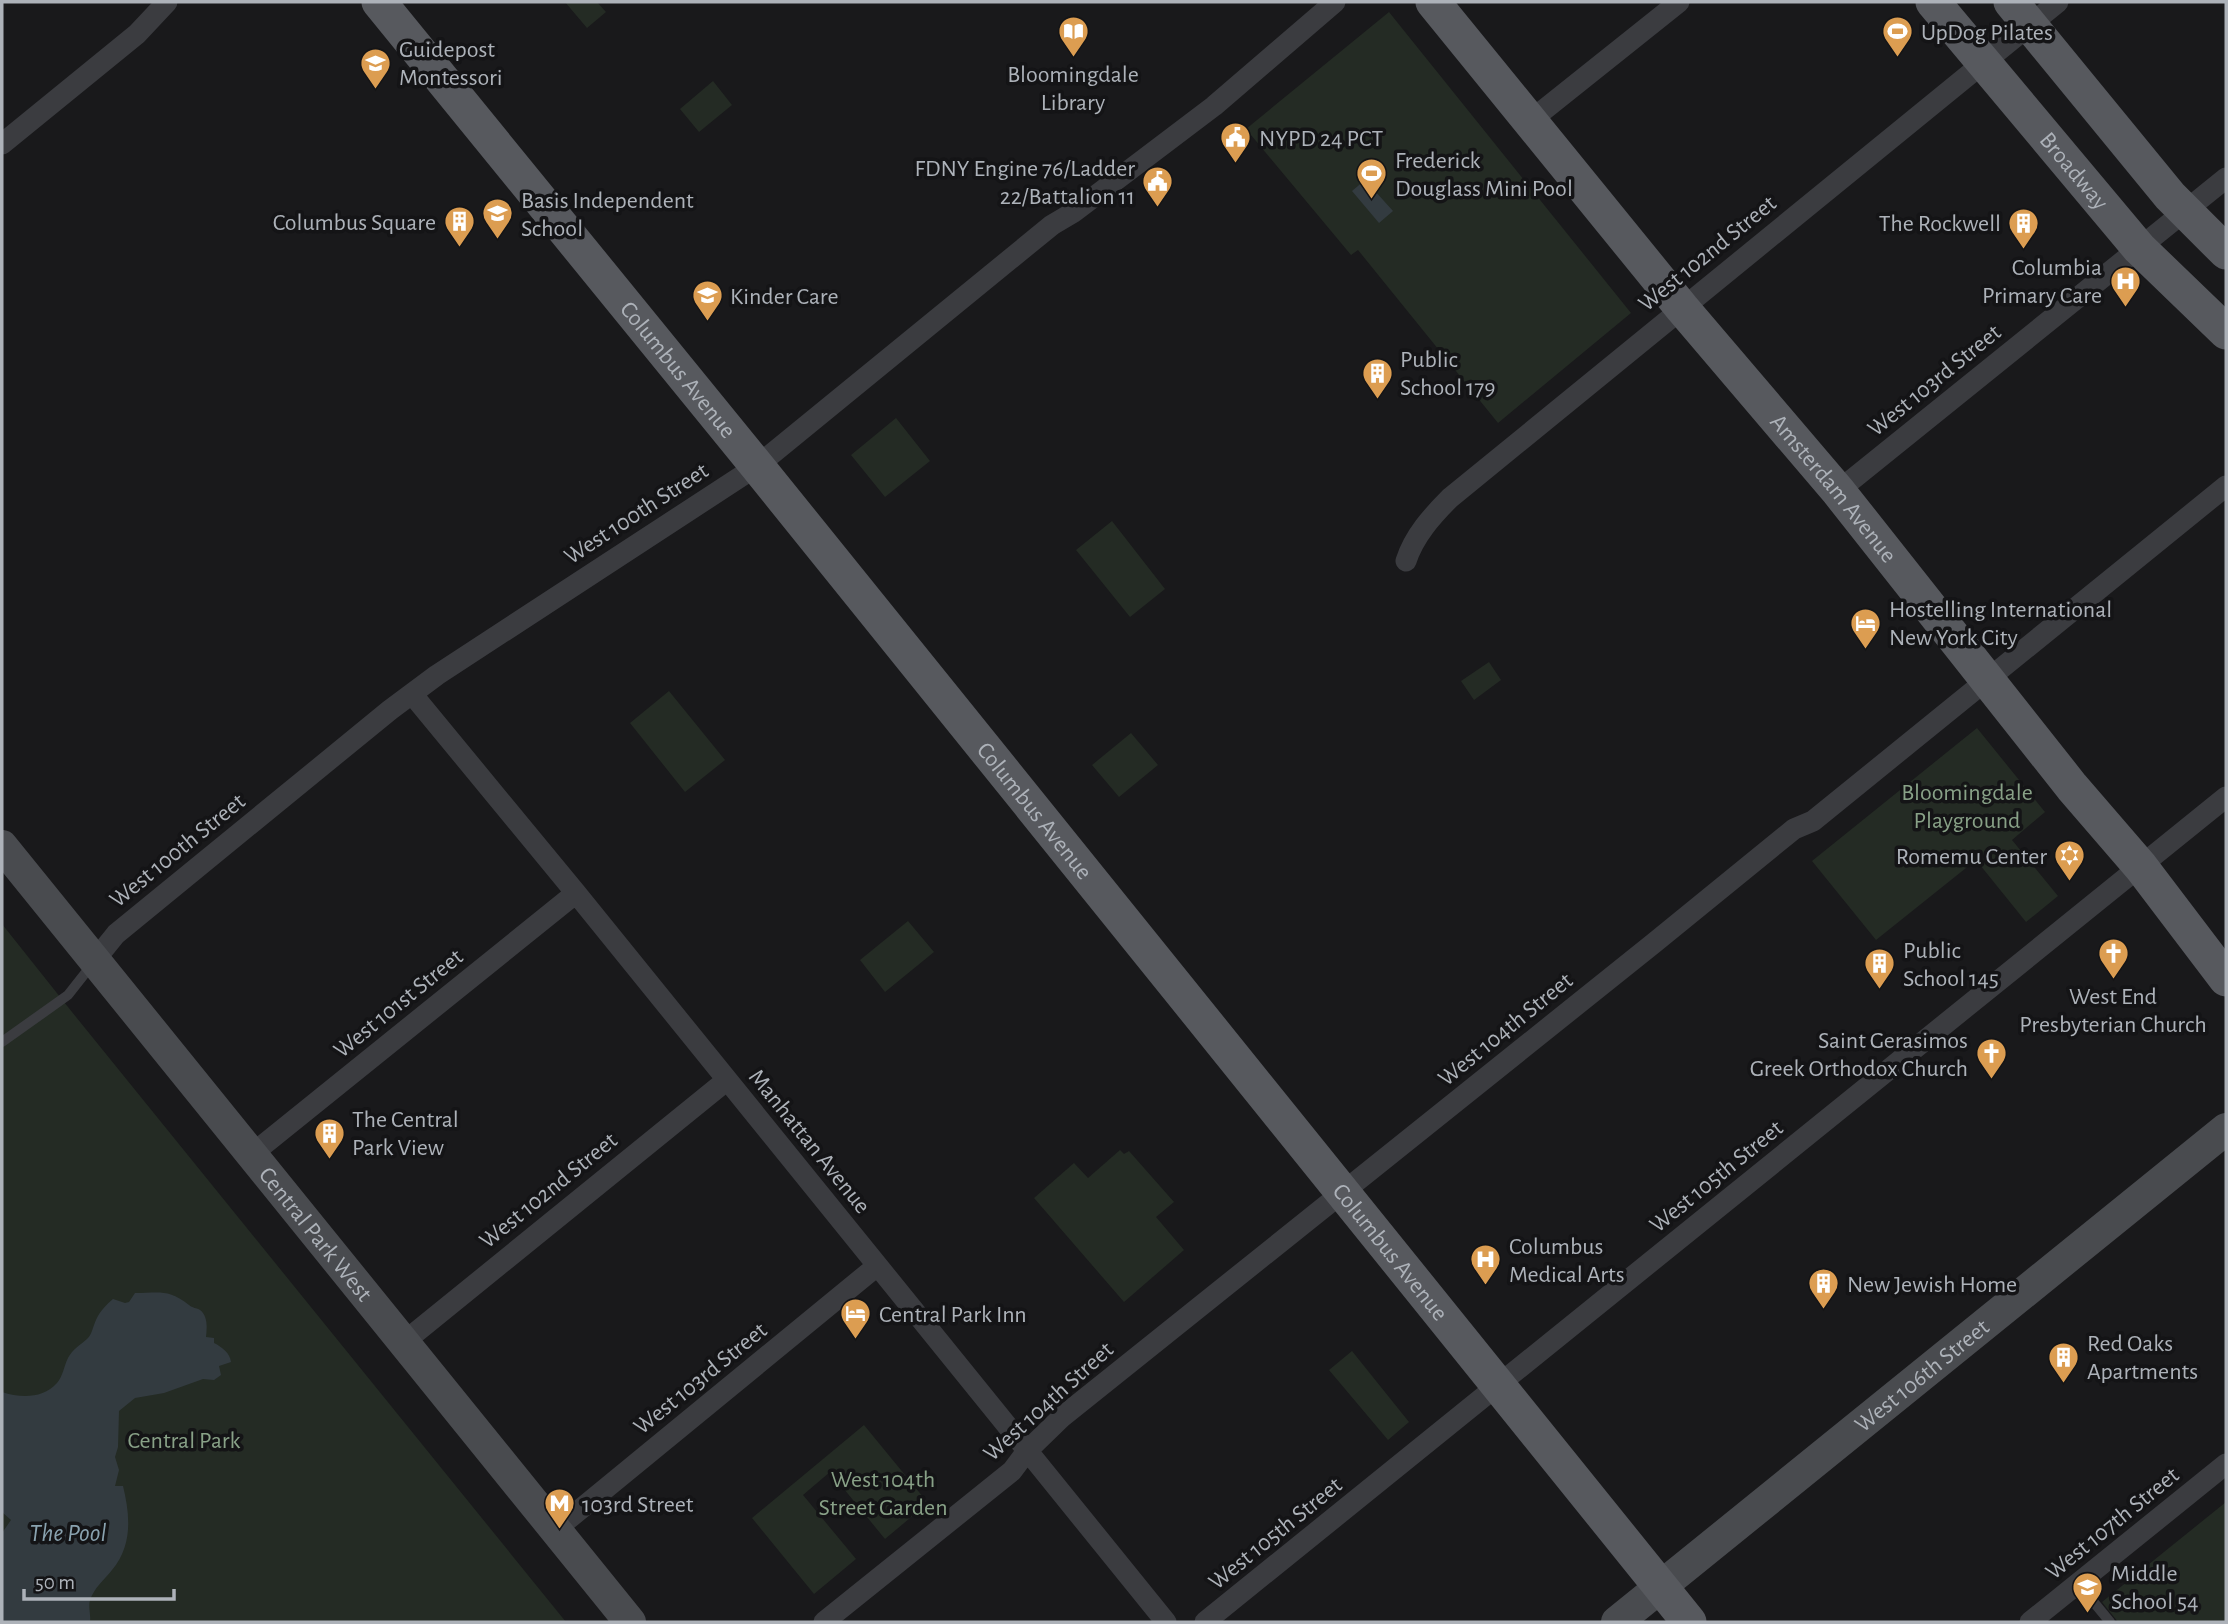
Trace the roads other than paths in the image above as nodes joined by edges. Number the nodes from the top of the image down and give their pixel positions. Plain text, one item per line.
1 (167, 2) edge
2 (379, 2) edge
3 (1335, 2) edge
4 (1433, 2) edge
5 (1679, 2) edge
6 (1933, 2) edge
7 (2059, 2) edge
8 (2020, 13) edge
9 (1983, 63) junction
10 (1530, 121) junction
11 (2, 144) edge
12 (2226, 177) edge
13 (2185, 211) junction
14 (2139, 248) junction
15 (2226, 251) edge
16 (1682, 308) junction
17 (2226, 332) edge
18 (757, 466) junction
19 (2226, 486) edge
20 (1838, 491) junction
21 (1406, 561) dead end
22 (1988, 681) junction
23 (412, 694) junction
24 (2226, 797) edge
25 (2, 846) edge
26 (2141, 867) junction
27 (576, 893) junction
28 (95, 960) junction
29 (2226, 979) edge
30 (2, 1042) edge
31 (727, 1080) junction
32 (2226, 1129) edge
33 (252, 1154) junction
34 (1343, 1192) junction
35 (877, 1266) junction
36 (404, 1342) junction
37 (1499, 1385) junction
38 (1027, 1451) junction
39 (2226, 1464) edge
40 (555, 1530) junction
41 (2078, 1583) junction
42 (1661, 1587) junction
43 (630, 1622) edge
44 (824, 1622) edge
45 (1166, 1622) edge
46 (1205, 1622) edge
47 (1617, 1622) edge
48 (1689, 1622) edge
49 (2030, 1622) edge
50 (2110, 1622) edge

1 - 11 street
2 - 18 main road, Columbus Avenue
3 - 18 street, West 100th Street
4 - 10 main road, Amsterdam Avenue
5 - 10 street
6 - 9 main road, Broadway
7 - 8 street, West 102nd Street
8 - 9 street, West 102nd Street
8 - 13 main road
9 - 14 main road, Broadway
9 - 16 street, West 102nd Street
10 - 16 main road, Amsterdam Avenue
12 - 13 street, West 103rd Street
13 - 14 street, West 103rd Street
13 - 15 main road
14 - 17 main road, Broadway
14 - 20 street, West 103rd Street
16 - 20 main road, Amsterdam Avenue
16 - 21 street, West 102nd Street
18 - 23 street, West 100th Street
18 - 34 main road, Columbus Avenue
19 - 22 street, West 104th Street
20 - 22 main road, Amsterdam Avenue
22 - 26 main road, Amsterdam Avenue
22 - 34 street, West 104th Street
23 - 27 street, Manhattan Avenue
23 - 28 street, West 100th Street
24 - 26 street, West 105th Street
25 - 28 main road, Central Park West
26 - 29 main road, Amsterdam Avenue
26 - 37 street, West 105th Street
27 - 31 street, Manhattan Avenue
27 - 33 street, West 101st Street
28 - 30 lane, West 100th Street
28 - 33 main road, Central Park West
31 - 35 street, Manhattan Avenue
31 - 36 street, West 102nd Street
32 - 42 main road, West 106th Street
33 - 36 main road, Central Park West
34 - 37 main road, Columbus Avenue
34 - 38 street, West 104th Street
35 - 38 street, Manhattan Avenue
35 - 40 street, West 103rd Street
36 - 40 main road, Central Park West
37 - 42 main road, Columbus Avenue
37 - 46 street, West 105th Street
38 - 44 street, West 104th Street
38 - 45 street, Manhattan Avenue
39 - 41 street, West 107th Street
40 - 43 main road, Central Park West
41 - 49 street, West 107th Street
41 - 50 lane
42 - 47 main road, West 106th Street
42 - 48 main road, Columbus Avenue

